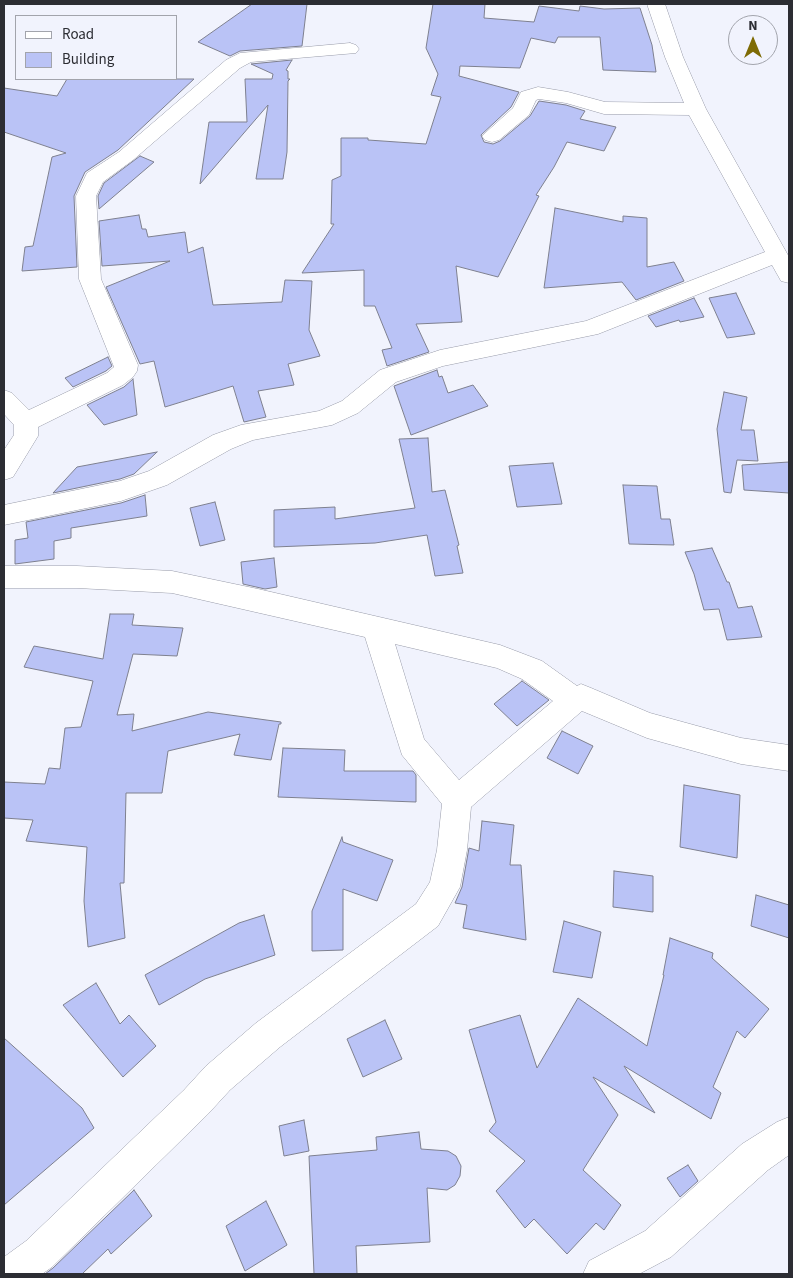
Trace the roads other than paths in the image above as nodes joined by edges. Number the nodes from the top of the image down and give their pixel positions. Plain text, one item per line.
1 (655, 4) edge
2 (350, 49) dead end
3 (696, 109) junction
4 (492, 136) dead end
5 (777, 255) junction
6 (789, 276) edge
7 (4, 400) edge
8 (26, 422) junction
9 (4, 470) edge
10 (4, 516) edge
11 (4, 577) edge
12 (376, 628) junction
13 (574, 700) junction
14 (789, 758) edge
15 (457, 800) junction
16 (789, 1134) edge
17 (11, 1274) edge
18 (602, 1274) edge

1 - 3 street
2 - 8 street
3 - 4 street
3 - 5 street
5 - 6 street
5 - 10 street
7 - 8 street
8 - 9 street
11 - 12 street
12 - 13 street
12 - 15 street
13 - 14 street
13 - 15 street
15 - 17 street
16 - 18 street

